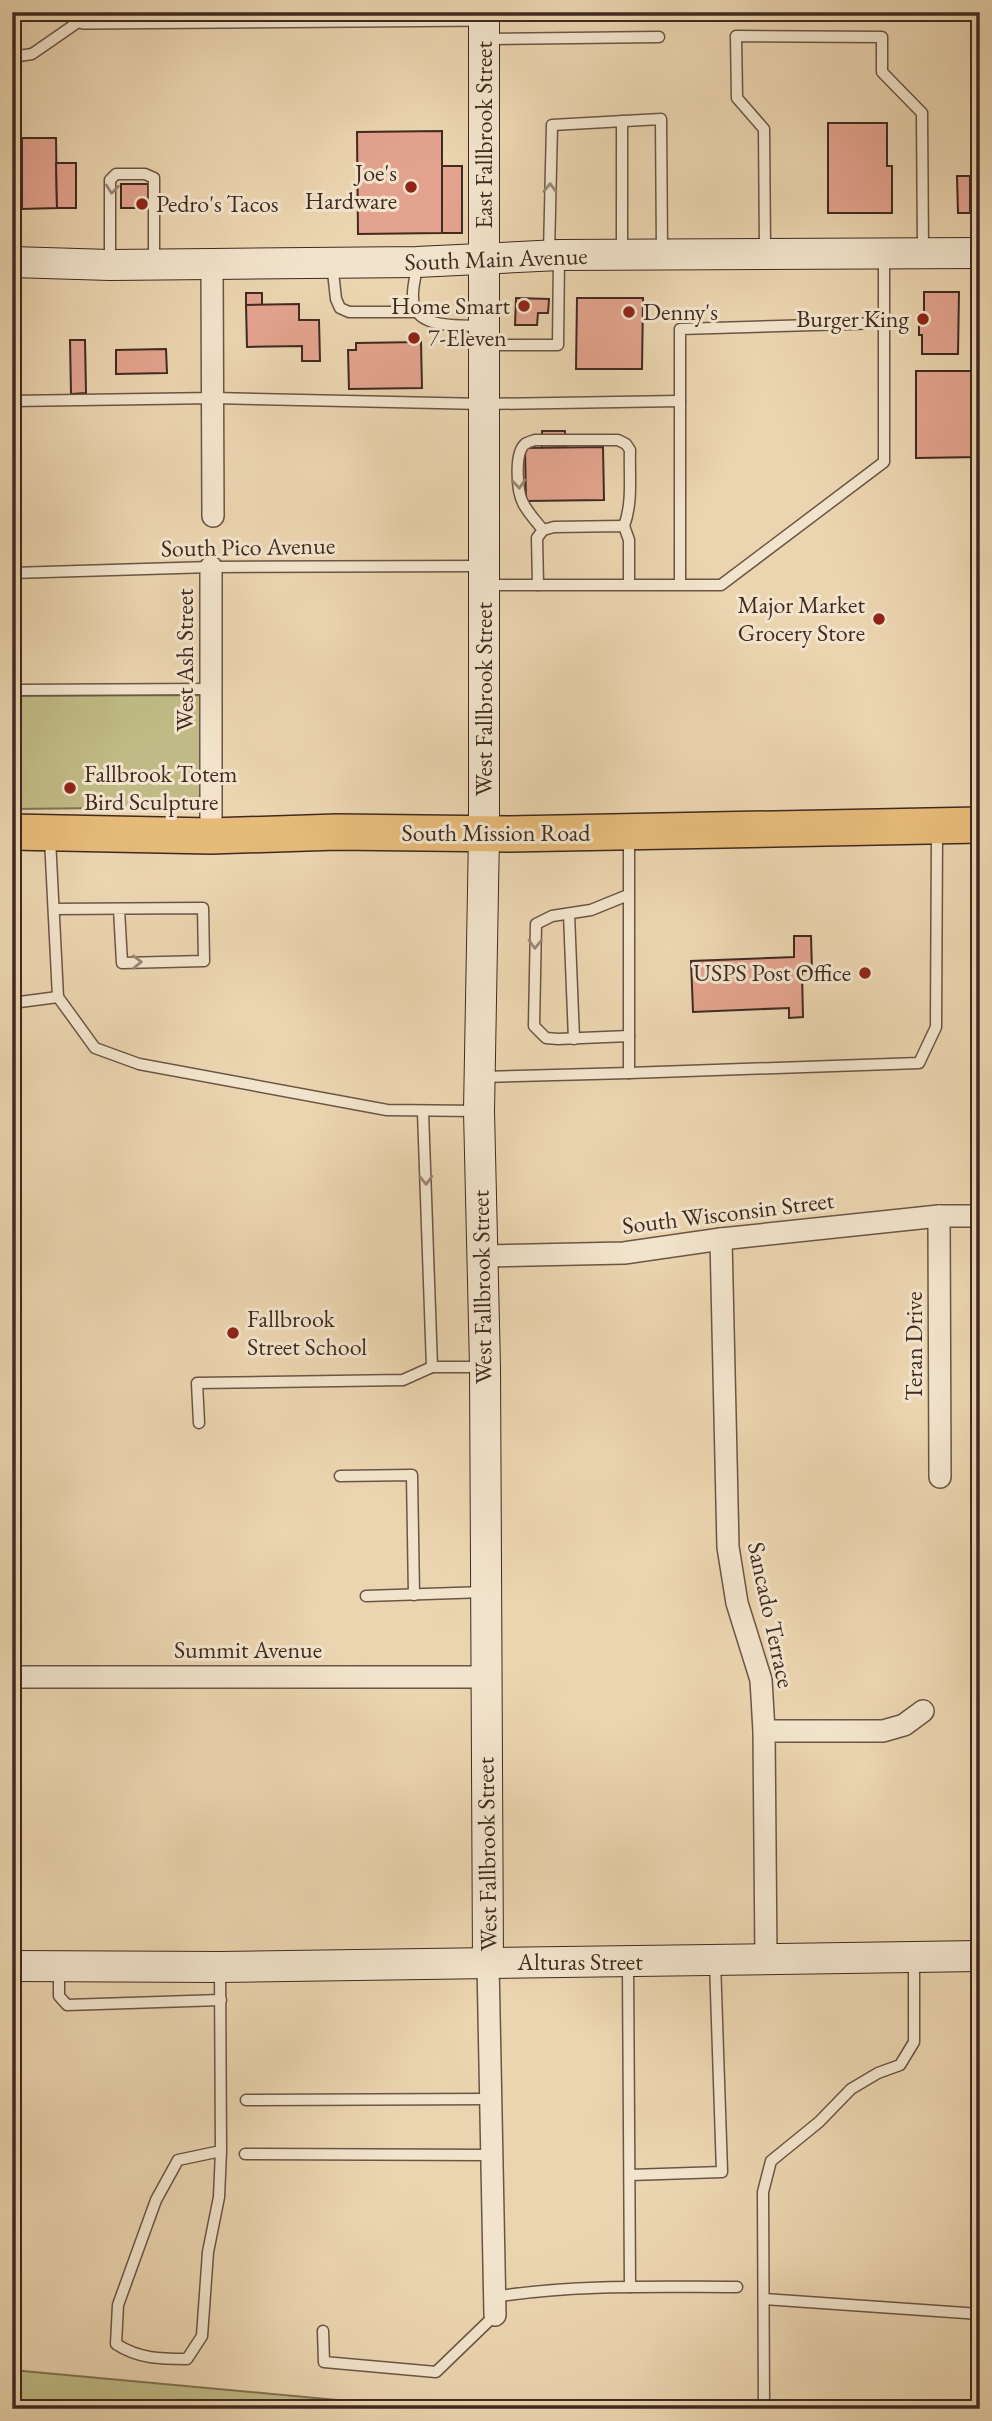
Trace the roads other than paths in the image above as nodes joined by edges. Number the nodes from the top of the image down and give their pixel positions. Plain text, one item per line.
1 (78, 15) edge
2 (484, 22) edge
3 (659, 37) dead end
4 (12, 57) edge
5 (622, 121) junction
6 (765, 253) junction
7 (884, 253) junction
8 (923, 253) junction
9 (980, 253) edge
10 (622, 255) junction
11 (662, 255) junction
12 (554, 256) junction
13 (485, 258) junction
14 (12, 262) edge
15 (332, 262) junction
16 (417, 262) junction
17 (154, 264) junction
18 (212, 264) junction
19 (110, 265) junction
20 (416, 312) junction
21 (884, 323) junction
22 (485, 336) junction
23 (214, 398) junction
24 (12, 401) edge
25 (680, 401) junction
26 (485, 404) junction
27 (213, 516) dead end
28 (624, 526) junction
29 (543, 530) junction
30 (211, 567) junction
31 (12, 573) edge
32 (485, 575) junction
33 (629, 584) junction
34 (681, 584) junction
35 (538, 585) junction
36 (211, 689) junction
37 (12, 690) edge
38 (980, 825) edge
39 (937, 826) junction
40 (12, 832) edge
41 (50, 832) junction
42 (629, 832) junction
43 (484, 834) junction
44 (211, 836) junction
45 (628, 895) junction
46 (54, 909) junction
47 (119, 909) junction
48 (569, 914) junction
49 (58, 997) junction
50 (12, 1003) edge
51 (629, 1036) junction
52 (573, 1039) junction
53 (629, 1073) junction
54 (480, 1077) junction
55 (479, 1111) junction
56 (423, 1112) junction
57 (939, 1216) junction
58 (980, 1216) edge
59 (721, 1239) junction
60 (482, 1256) junction
61 (432, 1367) junction
62 (485, 1367) junction
63 (198, 1423) dead end
64 (340, 1476) dead end
65 (940, 1476) dead end
66 (485, 1592) junction
67 (414, 1595) junction
68 (366, 1596) dead end
69 (12, 1676) edge
70 (485, 1677) junction
71 (923, 1711) dead end
72 (764, 1731) junction
73 (980, 1956) edge
74 (914, 1958) junction
75 (766, 1960) junction
76 (715, 1961) junction
77 (628, 1962) junction
78 (488, 1963) junction
79 (59, 1965) junction
80 (12, 1966) edge
81 (220, 1967) junction
82 (221, 2000) junction
83 (489, 2099) junction
84 (246, 2100) dead end
85 (222, 2151) junction
86 (246, 2154) dead end
87 (490, 2155) junction
88 (630, 2175) junction
89 (630, 2287) junction
90 (737, 2287) dead end
91 (764, 2299) junction
92 (495, 2306) junction
93 (980, 2314) edge
94 (323, 2331) dead end
95 (764, 2409) edge

1 - 2 street
1 - 4 lane
2 - 3 lane
2 - 13 street, East Fallbrook Street
5 - 10 lane
5 - 11 lane
12 -> 5 lane
6 - 7 street, South Main Avenue
6 - 8 lane
6 - 11 street, South Main Avenue
7 - 8 street, South Main Avenue
7 - 21 lane
8 - 9 street, South Main Avenue
10 - 11 street, South Main Avenue
10 - 12 street, South Main Avenue
12 - 13 street, South Main Avenue
12 - 22 lane
13 - 16 street, South Main Avenue
13 - 22 street, West Fallbrook Street
14 - 19 street, South Main Avenue
15 - 16 street, South Main Avenue
15 - 18 street, South Main Avenue
15 - 20 lane
16 - 20 lane
17 - 18 street, South Main Avenue
17 - 19 street, South Main Avenue
17 -> 19 lane
18 - 23 street
20 - 22 lane
21 - 25 lane
21 - 34 lane, South Pico Avenue
22 - 26 street, West Fallbrook Street
23 - 24 lane
23 - 26 lane
23 - 27 street
25 - 26 lane
25 - 34 lane
26 - 32 street, West Fallbrook Street
28 - 29 lane
28 -> 29 lane
28 - 33 lane
29 - 35 lane
30 - 31 lane, South Pico Avenue
30 - 32 lane, South Pico Avenue
30 - 36 street, West Ash Street
32 - 35 lane, South Pico Avenue
32 - 43 street, West Fallbrook Street
33 - 34 lane, South Pico Avenue
33 - 35 lane, South Pico Avenue
36 - 37 lane
36 - 44 street, West Ash Street
38 - 39 main road, South Mission Road
39 - 42 main road, South Mission Road
39 - 53 lane
40 - 41 main road, South Mission Road
41 - 44 main road, South Mission Road
41 - 46 lane
42 - 43 main road, South Mission Road
42 - 45 lane
43 - 44 main road, South Mission Road
43 - 54 street, West Fallbrook Street
45 - 48 lane
45 - 51 lane
46 - 47 lane
46 - 49 lane
47 -> 47 lane
48 - 52 lane
48 -> 52 lane
49 - 50 lane
49 - 56 lane
51 - 52 lane
51 - 53 lane
53 - 54 lane
54 - 55 street, West Fallbrook Street
55 - 56 lane
55 - 60 street, West Fallbrook Street
56 -> 61 lane
57 - 58 street, South Wisconsin Street
57 - 59 street, South Wisconsin Street
57 - 65 street, Teran Drive
59 - 60 street, South Wisconsin Street
59 - 72 street, Sancado Terrace
60 - 62 street, West Fallbrook Street
61 - 62 lane
61 - 63 lane
62 - 66 street, West Fallbrook Street
64 - 67 lane
66 - 67 lane
66 - 70 street, West Fallbrook Street
67 - 68 lane
69 - 70 street, Summit Avenue
70 - 78 street, West Fallbrook Street
71 - 72 street
72 - 75 street, Sancado Terrace
73 - 74 street, Alturas Street
74 - 75 street, Alturas Street
74 - 91 lane
75 - 76 street, Alturas Street
76 - 77 street, Alturas Street
76 - 88 lane
77 - 78 street, Alturas Street
77 - 88 lane
78 - 81 street, Alturas Street
78 - 83 street, West Fallbrook Street
79 - 80 street, Alturas Street
79 - 81 street, Alturas Street
79 - 82 lane
81 - 82 lane
82 - 85 lane
83 - 84 lane
83 - 87 street, West Fallbrook Street
85 - 85 lane
86 - 87 lane
87 - 92 street, West Fallbrook Street
88 - 89 lane
89 - 90 lane
89 - 92 lane
91 - 93 lane
91 - 95 lane
92 - 94 lane

